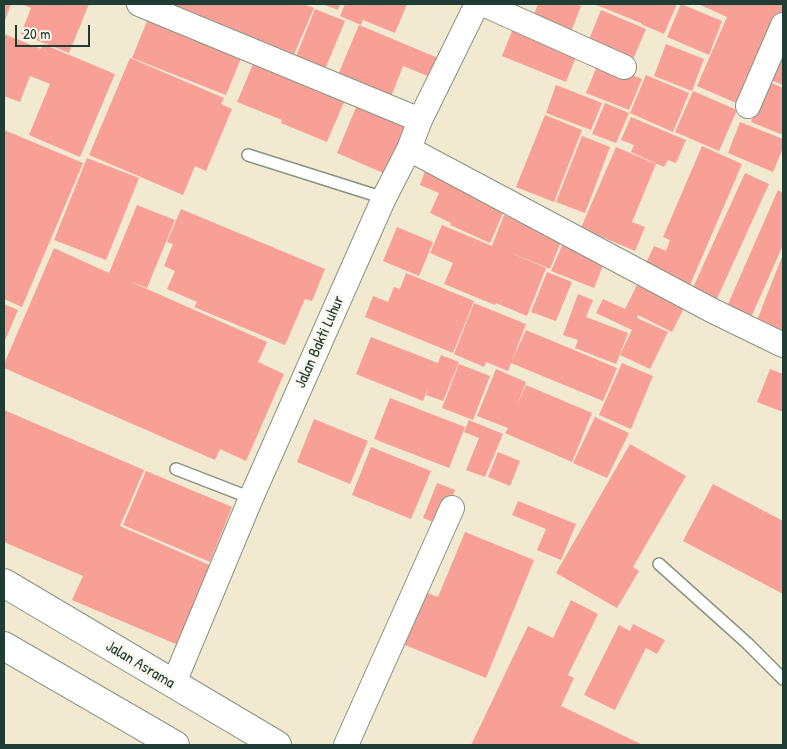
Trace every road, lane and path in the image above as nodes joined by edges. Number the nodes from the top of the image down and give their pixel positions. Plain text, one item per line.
1 (139, 4) edge
2 (477, 4) edge
3 (483, 4) edge
4 (783, 25) edge
5 (624, 66) dead end
6 (748, 106) dead end
7 (420, 120) junction
8 (409, 150) junction
9 (248, 155) dead end
10 (384, 198) junction
11 (783, 345) edge
12 (176, 469) dead end
13 (251, 498) junction
14 (452, 508) dead end
15 (659, 564) dead end
16 (4, 583) edge
17 (4, 646) edge
18 (783, 679) edge
19 (173, 685) junction
20 (175, 745) edge
21 (277, 745) edge
22 (346, 745) edge

1 - 7 street
2 - 7 street, Jalan Bakti Luhur
3 - 5 street
4 - 6 street
7 - 8 street, Jalan Bakti Luhur
8 - 10 street, Jalan Bakti Luhur
8 - 11 street
9 - 10 lane
10 - 13 street, Jalan Bakti Luhur
12 - 13 lane
13 - 19 street, Jalan Bakti Luhur
14 - 22 street
15 - 18 lane
16 - 19 highway, Jalan Asrama
17 - 20 highway
19 - 21 highway, Jalan Asrama

